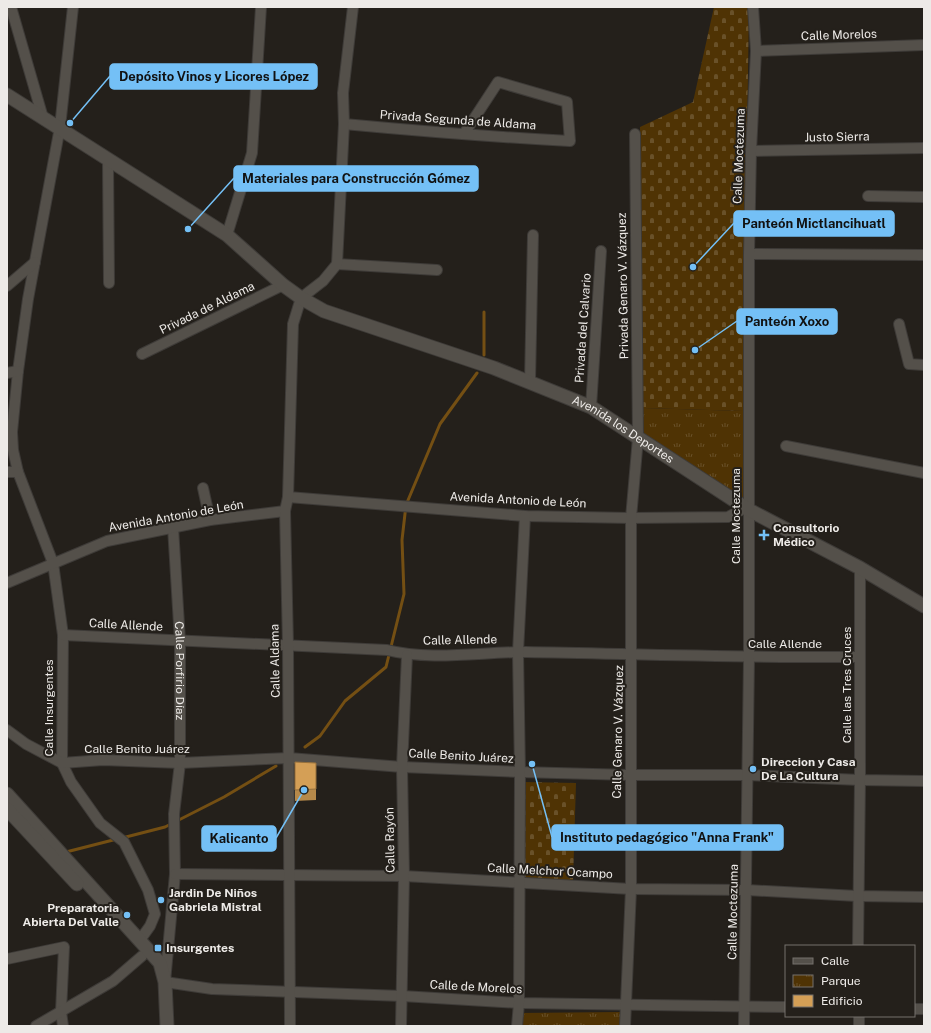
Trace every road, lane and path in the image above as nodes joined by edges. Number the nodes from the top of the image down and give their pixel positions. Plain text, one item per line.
1 (10, 7) edge
2 (73, 7) edge
3 (260, 7) edge
4 (353, 7) edge
5 (753, 7) edge
6 (924, 45) edge
7 (756, 51) junction
8 (7, 95) edge
9 (43, 118) junction
10 (344, 124) junction
11 (60, 127) junction
12 (464, 134) junction
13 (635, 134) dead end
14 (924, 148) edge
15 (751, 151) junction
16 (108, 160) junction
17 (868, 196) dead end
18 (924, 197) edge
19 (227, 235) junction
20 (533, 235) dead end
21 (601, 251) dead end
22 (749, 254) junction
23 (924, 255) edge
24 (35, 262) junction
25 (337, 264) junction
26 (437, 270) dead end
27 (109, 283) dead end
28 (283, 285) junction
29 (7, 286) edge
30 (301, 298) junction
31 (899, 324) dead end
32 (142, 354) dead end
33 (924, 365) edge
34 (18, 371) junction
35 (7, 373) edge
36 (530, 382) junction
37 (591, 407) junction
38 (638, 438) junction
39 (786, 446) dead end
40 (7, 472) edge
41 (18, 472) junction
42 (924, 473) edge
43 (203, 488) dead end
44 (288, 497) junction
45 (747, 509) junction
46 (285, 511) junction
47 (525, 516) junction
48 (631, 518) junction
49 (210, 520) junction
50 (173, 527) junction
51 (53, 563) junction
52 (860, 568) junction
53 (7, 583) edge
54 (924, 606) edge
55 (63, 635) junction
56 (180, 641) junction
57 (288, 645) junction
58 (518, 652) junction
59 (403, 654) junction
60 (632, 654) junction
61 (859, 657) junction
62 (749, 658) junction
63 (7, 730) edge
64 (288, 758) junction
65 (62, 763) junction
66 (180, 763) junction
67 (402, 767) junction
68 (520, 772) junction
69 (630, 775) junction
70 (748, 775) junction
71 (860, 780) junction
72 (924, 781) edge
73 (7, 794) edge
74 (7, 809) edge
75 (175, 874) junction
76 (290, 876) junction
77 (404, 876) junction
78 (519, 883) junction
79 (631, 889) junction
80 (747, 890) junction
81 (858, 896) junction
82 (924, 897) edge
83 (140, 940) junction
84 (858, 945) edge
85 (142, 956) junction
86 (7, 959) edge
87 (165, 982) junction
88 (291, 993) junction
89 (402, 996) junction
90 (519, 1003) junction
91 (626, 1004) junction
92 (744, 1005) junction
93 (785, 1007) edge
94 (61, 1012) junction
95 (36, 1026) edge
96 (63, 1026) edge
97 (167, 1026) edge
98 (290, 1026) edge
99 (401, 1026) edge
100 (516, 1026) edge
101 (624, 1026) edge
102 (744, 1026) edge

1 - 9 street
2 - 11 street, Calle Insurgentes
3 - 19 street
4 - 10 street
5 - 7 street, Calle Moctezuma
6 - 7 street, Calle Morelos
7 - 15 street, Calle Moctezuma
8 - 9 street, Avenida los Deportes
9 - 11 street, Avenida los Deportes
10 - 12 street, Privada Segunda de Aldama
10 - 25 street
11 - 16 street, Avenida los Deportes
11 - 24 street, Calle Insurgentes
12 - 12 street, Privada Segunda de Aldama
13 - 38 street, Privada Genaro V. Vázquez
14 - 15 street, Justo Sierra
15 - 22 street, Calle Moctezuma
16 - 19 street, Avenida los Deportes
16 - 27 street
17 - 18 street
19 - 28 street, Avenida los Deportes
20 - 36 street
21 - 37 street, Privada del Calvario
22 - 23 street
22 - 45 street, Calle Moctezuma
24 - 29 street
24 - 34 street, Calle Insurgentes
25 - 26 street
25 - 30 street
28 - 30 street, Avenida los Deportes
28 - 32 street, Privada de Aldama
30 - 36 street, Avenida los Deportes
30 - 44 street, Calle Aldama
31 - 33 street
34 - 35 street
34 - 41 street, Calle Insurgentes
36 - 37 street, Avenida los Deportes
37 - 38 street, Avenida los Deportes
38 - 45 street, Avenida los Deportes
38 - 48 street, Calle Genaro V. Vázquez
39 - 42 street
40 - 41 street
41 - 51 street, Calle Insurgentes
43 - 49 street
44 - 46 street, Calle Aldama
44 - 47 street, Avenida Antonio de León
45 - 48 street, Avenida Antonio de León
45 - 52 street, Avenida los Deportes
45 - 62 street, Calle Moctezuma
46 - 49 street, Avenida Antonio de León
46 - 57 street, Calle Aldama
47 - 48 street, Avenida Antonio de León
47 - 58 street
48 - 60 street, Calle Genaro V. Vázquez
49 - 50 street, Avenida Antonio de León
50 - 51 street, Avenida Antonio de León
50 - 56 street, Calle Porfirio Díaz
51 - 53 street, Avenida Antonio de León
51 - 55 street, Calle Insurgentes
52 - 54 street, Avenida los Deportes
52 - 61 street, Calle las Tres Cruces
55 - 56 street, Calle Allende
55 - 65 street, Calle Insurgentes
56 - 57 street, Calle Allende
56 - 66 street, Calle Porfirio Díaz
57 - 59 street, Calle Allende
57 - 64 street, Calle Aldama
58 - 59 street, Calle Allende
58 - 60 street, Calle Allende
58 - 68 street
59 - 67 street, Calle Rayón
60 - 62 street, Calle Allende
60 - 69 street, Calle Genaro V. Vázquez
61 - 62 street, Calle Allende
61 - 71 street, Calle las Tres Cruces
62 - 70 street, Calle Moctezuma
63 - 65 street
64 - 66 street, Calle Benito Juárez
64 - 67 street, Calle Benito Juárez
64 - 76 street, Calle Aldama
65 - 66 street, Calle Benito Juárez
65 - 83 street, Calle Insurgentes
66 - 75 street, Calle Porfirio Díaz
67 - 68 street, Calle Benito Juárez
67 - 77 street, Calle Rayón
68 - 69 street, Calle Benito Juárez
68 - 78 street
69 - 70 street, Calle Benito Juárez
69 - 79 street, Calle Genaro V. Vázquez
70 - 71 street, Calle Benito Juárez
70 - 80 street, Calle Moctezuma
71 - 72 street, Calle Benito Juárez
71 - 81 street, Calle las Tres Cruces
73 - 83 street
74 - 85 street
75 - 76 street, Calle Melchor Ocampo
75 - 87 street
76 - 77 street, Calle Melchor Ocampo
76 - 88 street, Calle Aldama
77 - 78 street, Calle Melchor Ocampo
77 - 89 street, Calle Rayón
78 - 79 street, Calle Melchor Ocampo
78 - 90 street
79 - 80 street, Calle Melchor Ocampo
79 - 91 street, Calle Genaro V. Vázquez
80 - 81 street, Calle Melchor Ocampo
80 - 92 street, Calle Moctezuma
81 - 82 street, Calle Melchor Ocampo
81 - 84 street, Calle las Tres Cruces
83 - 87 street
85 - 87 street
85 - 94 street
86 - 94 street
87 - 88 street, Calle de Morelos
87 - 97 street
88 - 89 street, Calle de Morelos
88 - 98 street, Calle Aldama
89 - 90 street, Calle de Morelos
89 - 99 street, Calle Rayón
90 - 91 street, Calle de Morelos
90 - 100 street
91 - 92 street, Calle de Morelos
91 - 101 street, Calle Genaro V. Vázquez
92 - 93 street, Calle de Morelos
92 - 102 street, Calle Moctezuma
94 - 95 street
94 - 96 street

